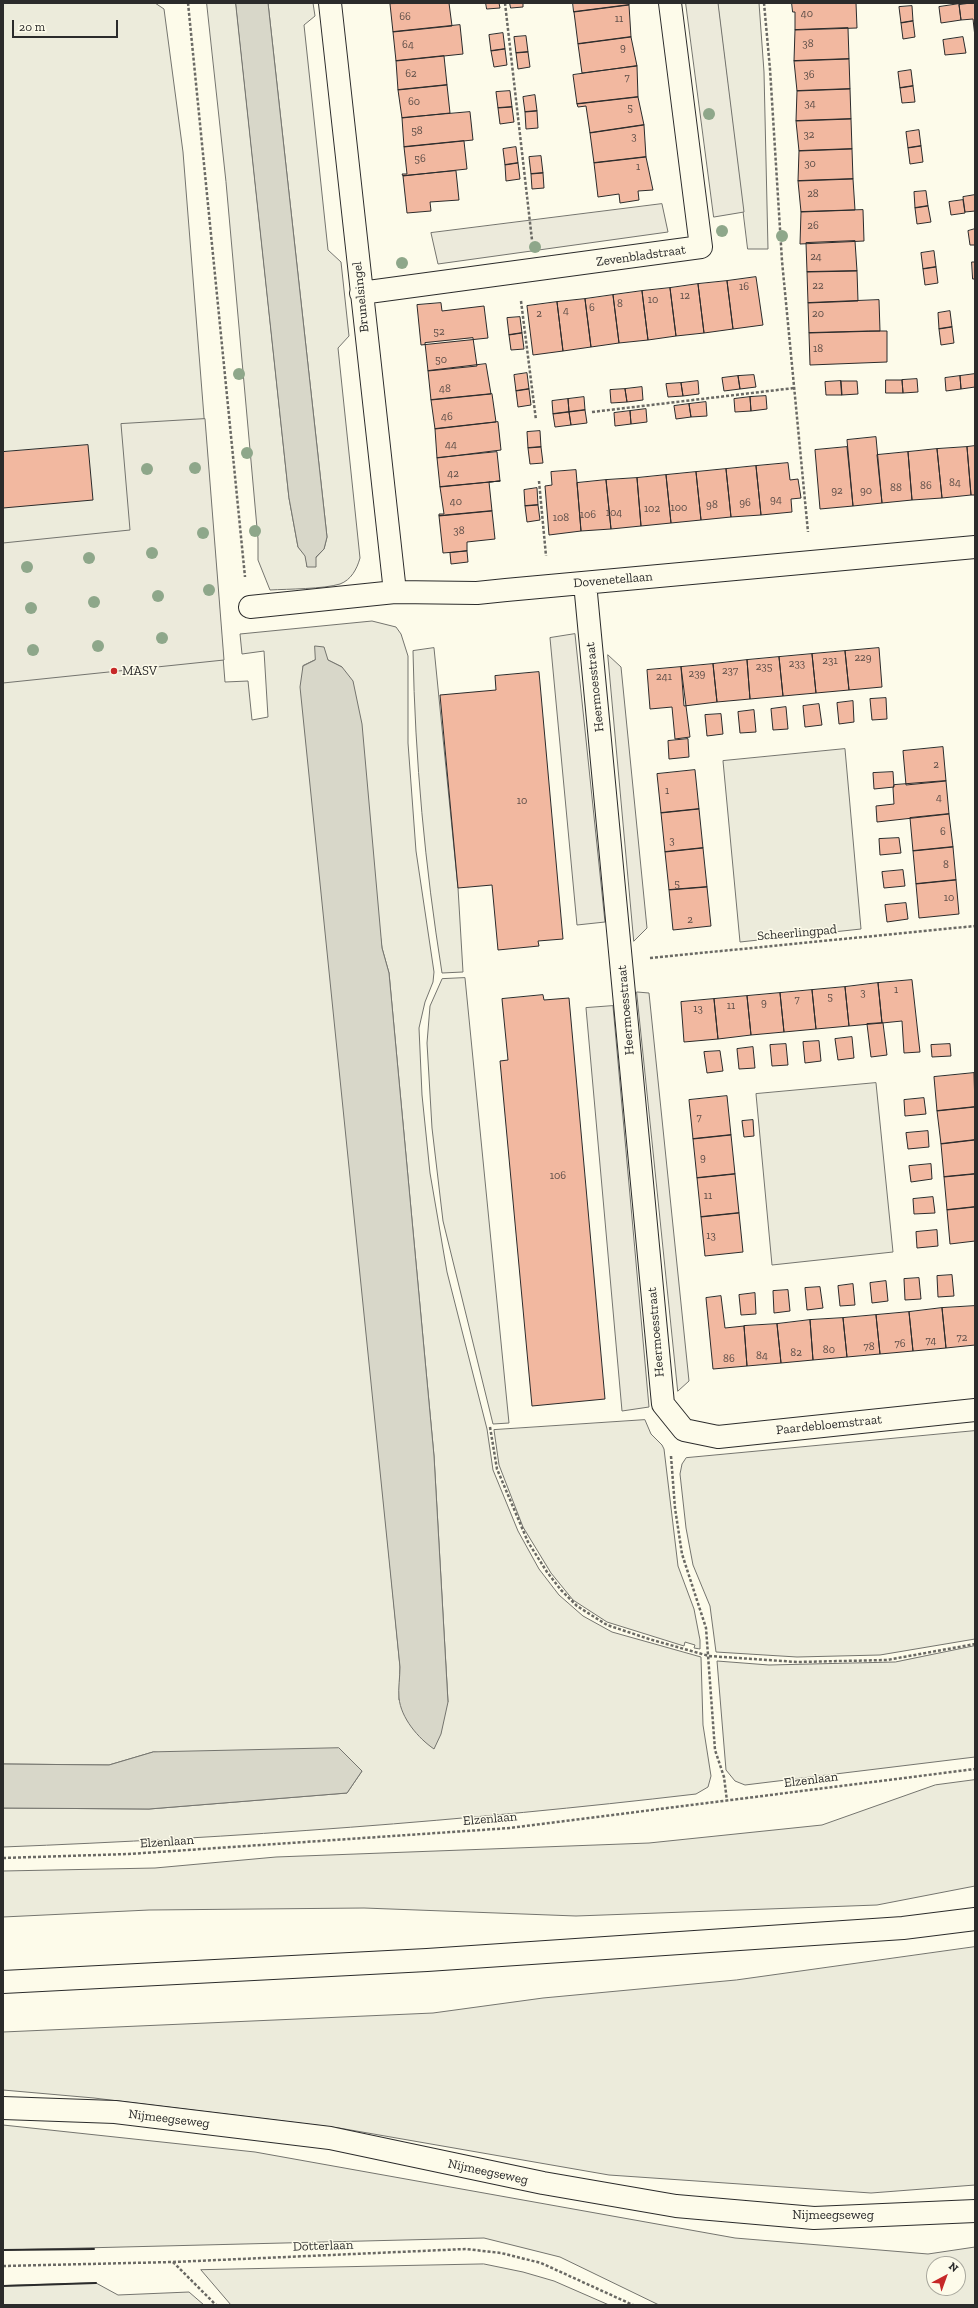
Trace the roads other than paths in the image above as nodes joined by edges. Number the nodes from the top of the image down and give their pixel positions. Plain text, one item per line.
1 (330, 3) edge
2 (670, 3) edge
3 (361, 293) junction
4 (975, 547) edge
5 (585, 583) junction
6 (395, 592) junction
7 (250, 607) road end
8 (975, 1410) edge
9 (677, 1422) joint
10 (975, 1919) edge
11 (3, 1982) edge
12 (3, 2108) edge
13 (975, 2211) edge

1 - 3 street, Brunelsingel
2 - 3 street, Zevenbladstraat
3 - 6 street, Brunelsingel
4 - 5 street, Dovenetellaan
5 - 6 street, Dovenetellaan
5 - 9 street, Heermoesstraat
6 - 7 street, Dovenetellaan
8 - 9 street, Paardebloemstraat
10 - 11 street
12 - 13 street, Nijmeegseweg

